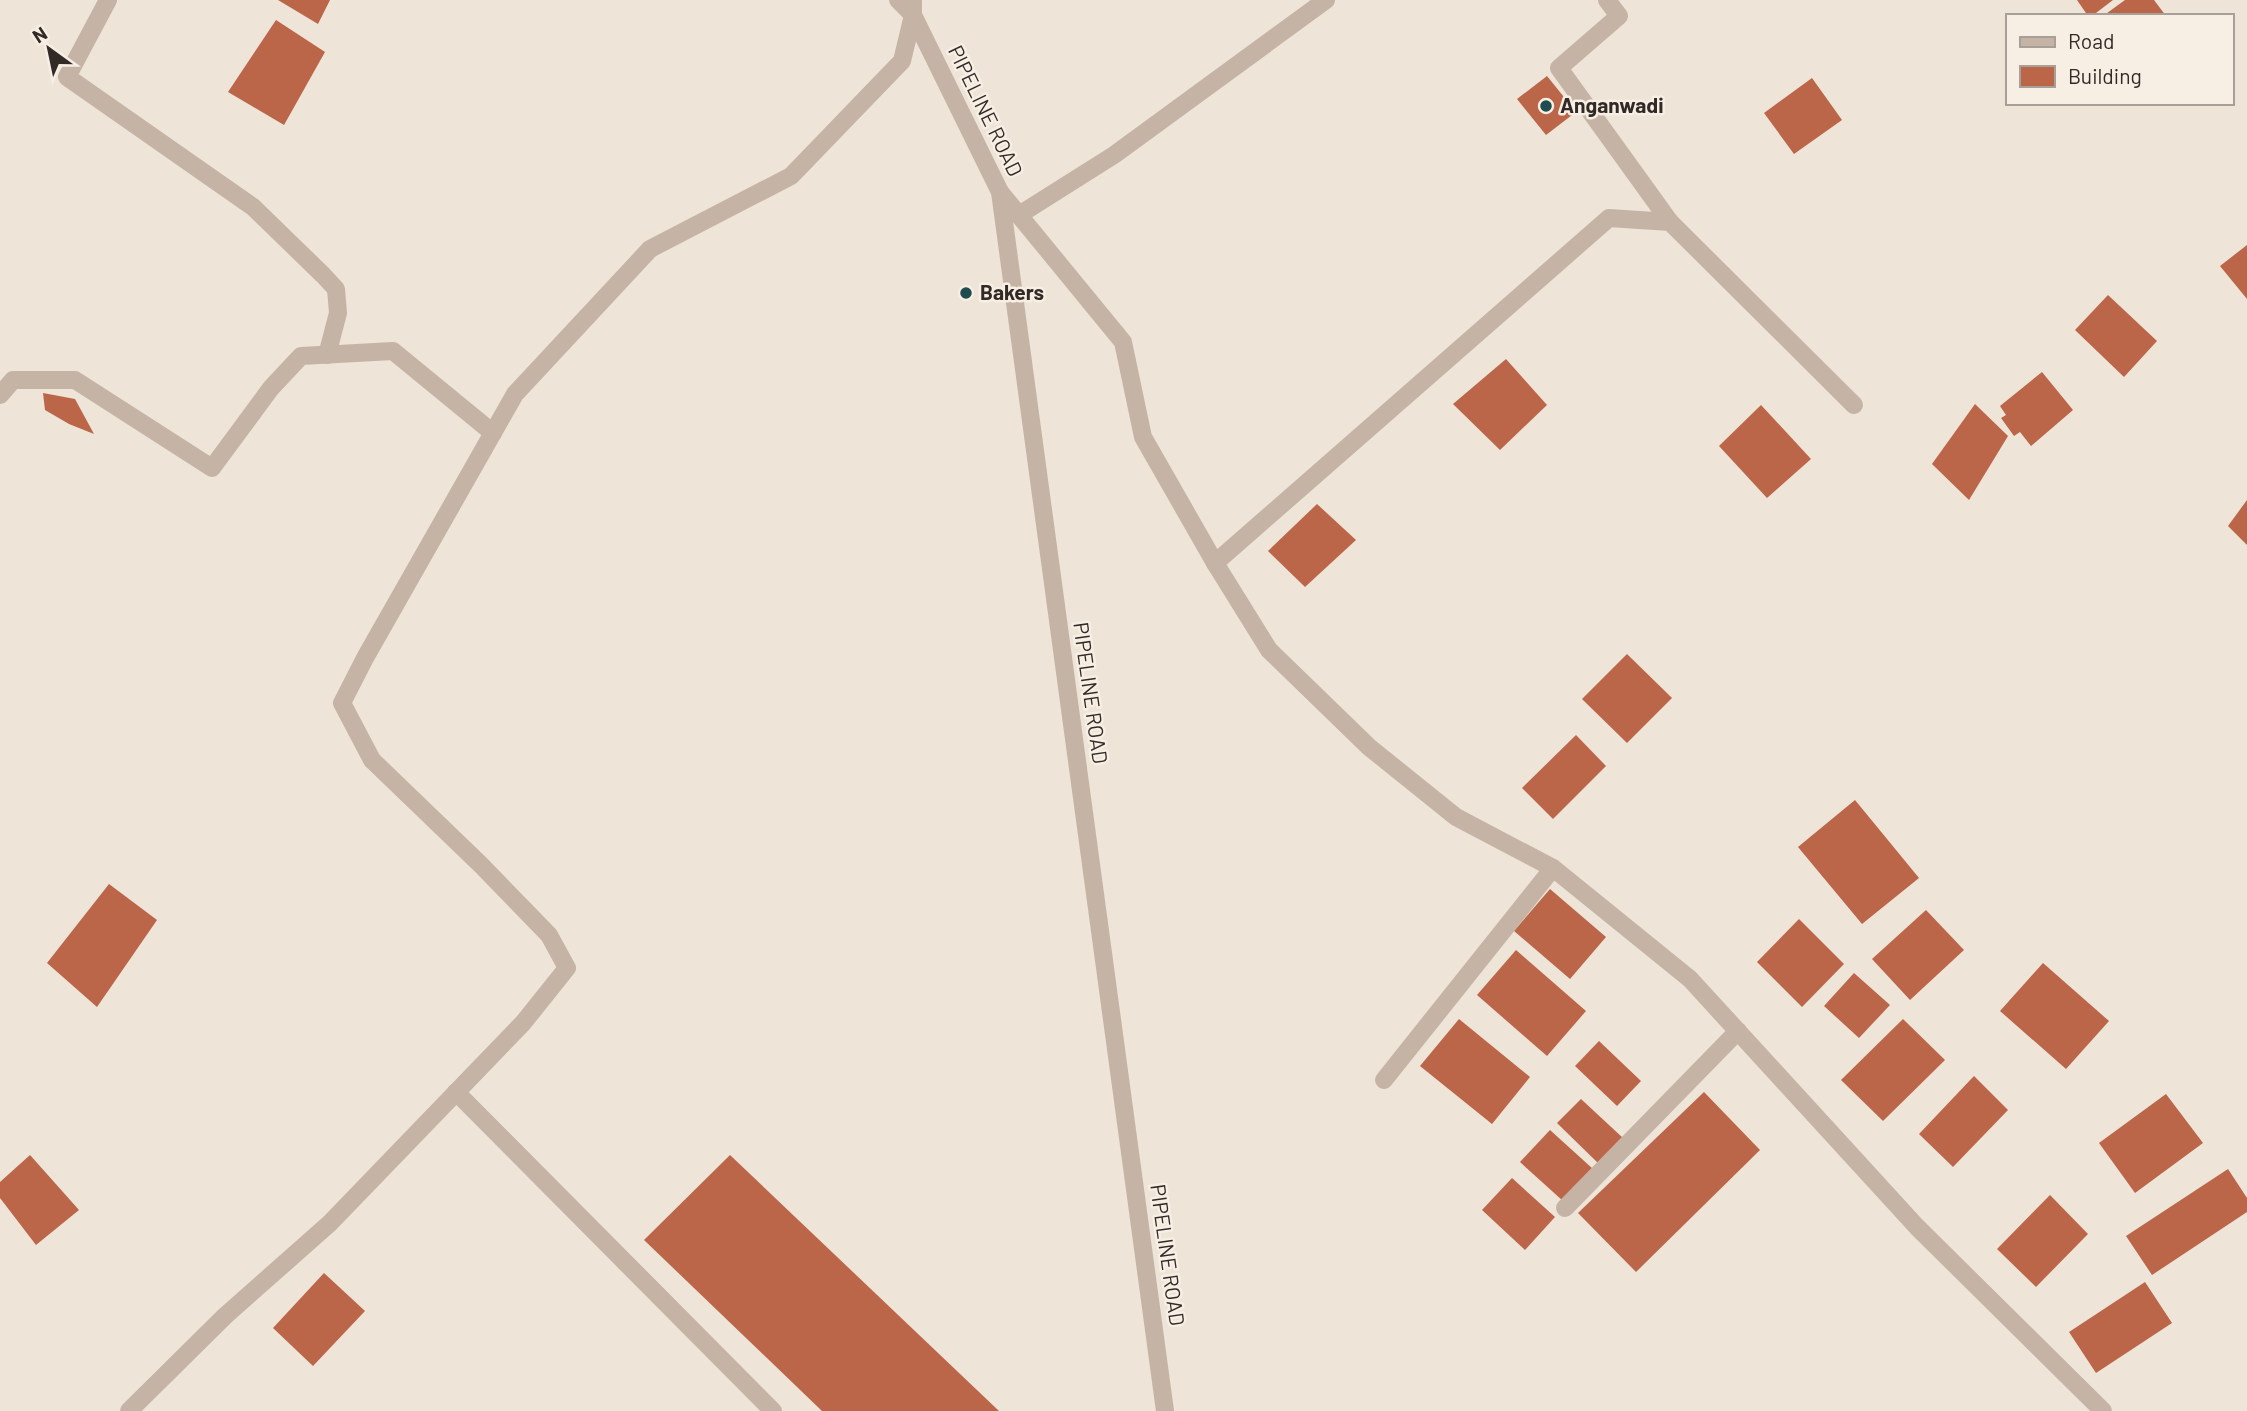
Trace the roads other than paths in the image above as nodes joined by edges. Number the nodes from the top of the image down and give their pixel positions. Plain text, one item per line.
1 (108, 0) edge
2 (898, 0) edge
3 (1326, 0) edge
4 (1607, 0) edge
5 (913, 8) edge
6 (1000, 192) junction
7 (1019, 215) junction
8 (1670, 222) junction
9 (327, 355) junction
10 (0, 395) edge
11 (1854, 405) dead end
12 (493, 433) junction
13 (1214, 564) junction
14 (1553, 868) junction
15 (1738, 1031) junction
16 (1384, 1080) dead end
17 (456, 1093) junction
18 (1565, 1208) dead end
19 (128, 1411) edge
20 (773, 1411) edge
21 (1165, 1411) edge
22 (2103, 1411) edge

1 - 9 street
2 - 5 street, PIPELINE ROAD
3 - 7 street
4 - 8 street
5 - 6 street, PIPELINE ROAD
5 - 12 street
6 - 7 street
6 - 21 street, PIPELINE ROAD
7 - 13 street
8 - 11 street
8 - 13 street
9 - 10 street
9 - 12 street
12 - 17 street
13 - 14 street
14 - 15 street
14 - 16 street
15 - 18 street
15 - 22 street
17 - 19 street
17 - 20 street

